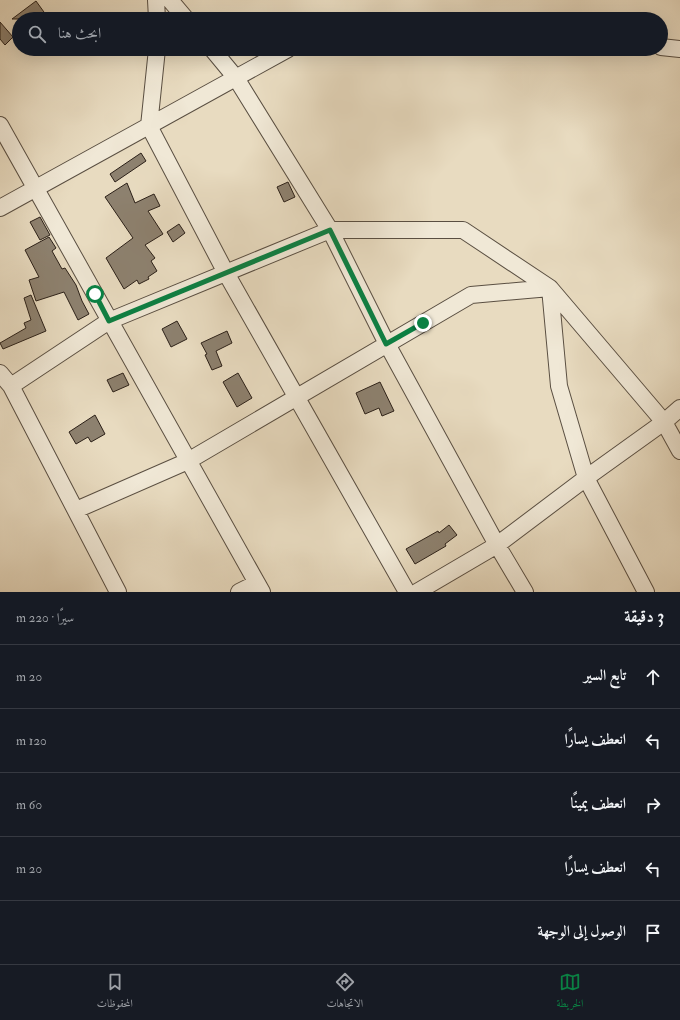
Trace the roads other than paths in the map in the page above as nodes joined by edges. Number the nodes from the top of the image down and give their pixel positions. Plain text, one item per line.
1 (156, 0) edge
2 (170, 0) edge
3 (157, 12) edge
4 (180, 12) edge
5 (668, 48) edge
6 (680, 49) edge
7 (156, 56) edge
8 (218, 56) edge
9 (275, 56) edge
10 (236, 78) junction
11 (0, 125) edge
12 (149, 126) junction
13 (36, 188) junction
14 (0, 208) edge
15 (330, 230) junction
16 (226, 272) junction
17 (550, 288) junction
18 (109, 321) junction
19 (386, 344) junction
20 (0, 373) edge
21 (11, 386) junction
22 (296, 397) junction
23 (680, 408) edge
24 (664, 422) junction
25 (680, 451) edge
26 (188, 461) junction
27 (586, 478) junction
28 (76, 510) junction
29 (497, 545) junction
30 (260, 588) edge
31 (118, 592) edge
32 (239, 592) edge
33 (407, 592) edge
34 (417, 592) edge
35 (525, 592) edge
36 (646, 592) edge

1 - 3 street
2 - 4 street
5 - 6 street
7 - 12 street
8 - 10 street
9 - 10 street
10 - 12 street
10 - 15 street
11 - 13 street
12 - 13 street
12 - 16 street
13 - 14 street
13 - 18 street
15 - 16 street
15 - 17 street
15 - 19 street
16 - 18 street
16 - 22 street
17 - 19 street
17 - 24 street
17 - 27 street
18 - 21 street
18 - 26 street
19 - 22 street
19 - 29 street
20 - 21 street
21 - 28 street
22 - 26 street
22 - 33 street
23 - 24 street
24 - 25 street
24 - 27 street
26 - 28 street
26 - 30 street
27 - 29 street
27 - 36 street
28 - 31 street
29 - 34 street
29 - 35 street
30 - 32 street

